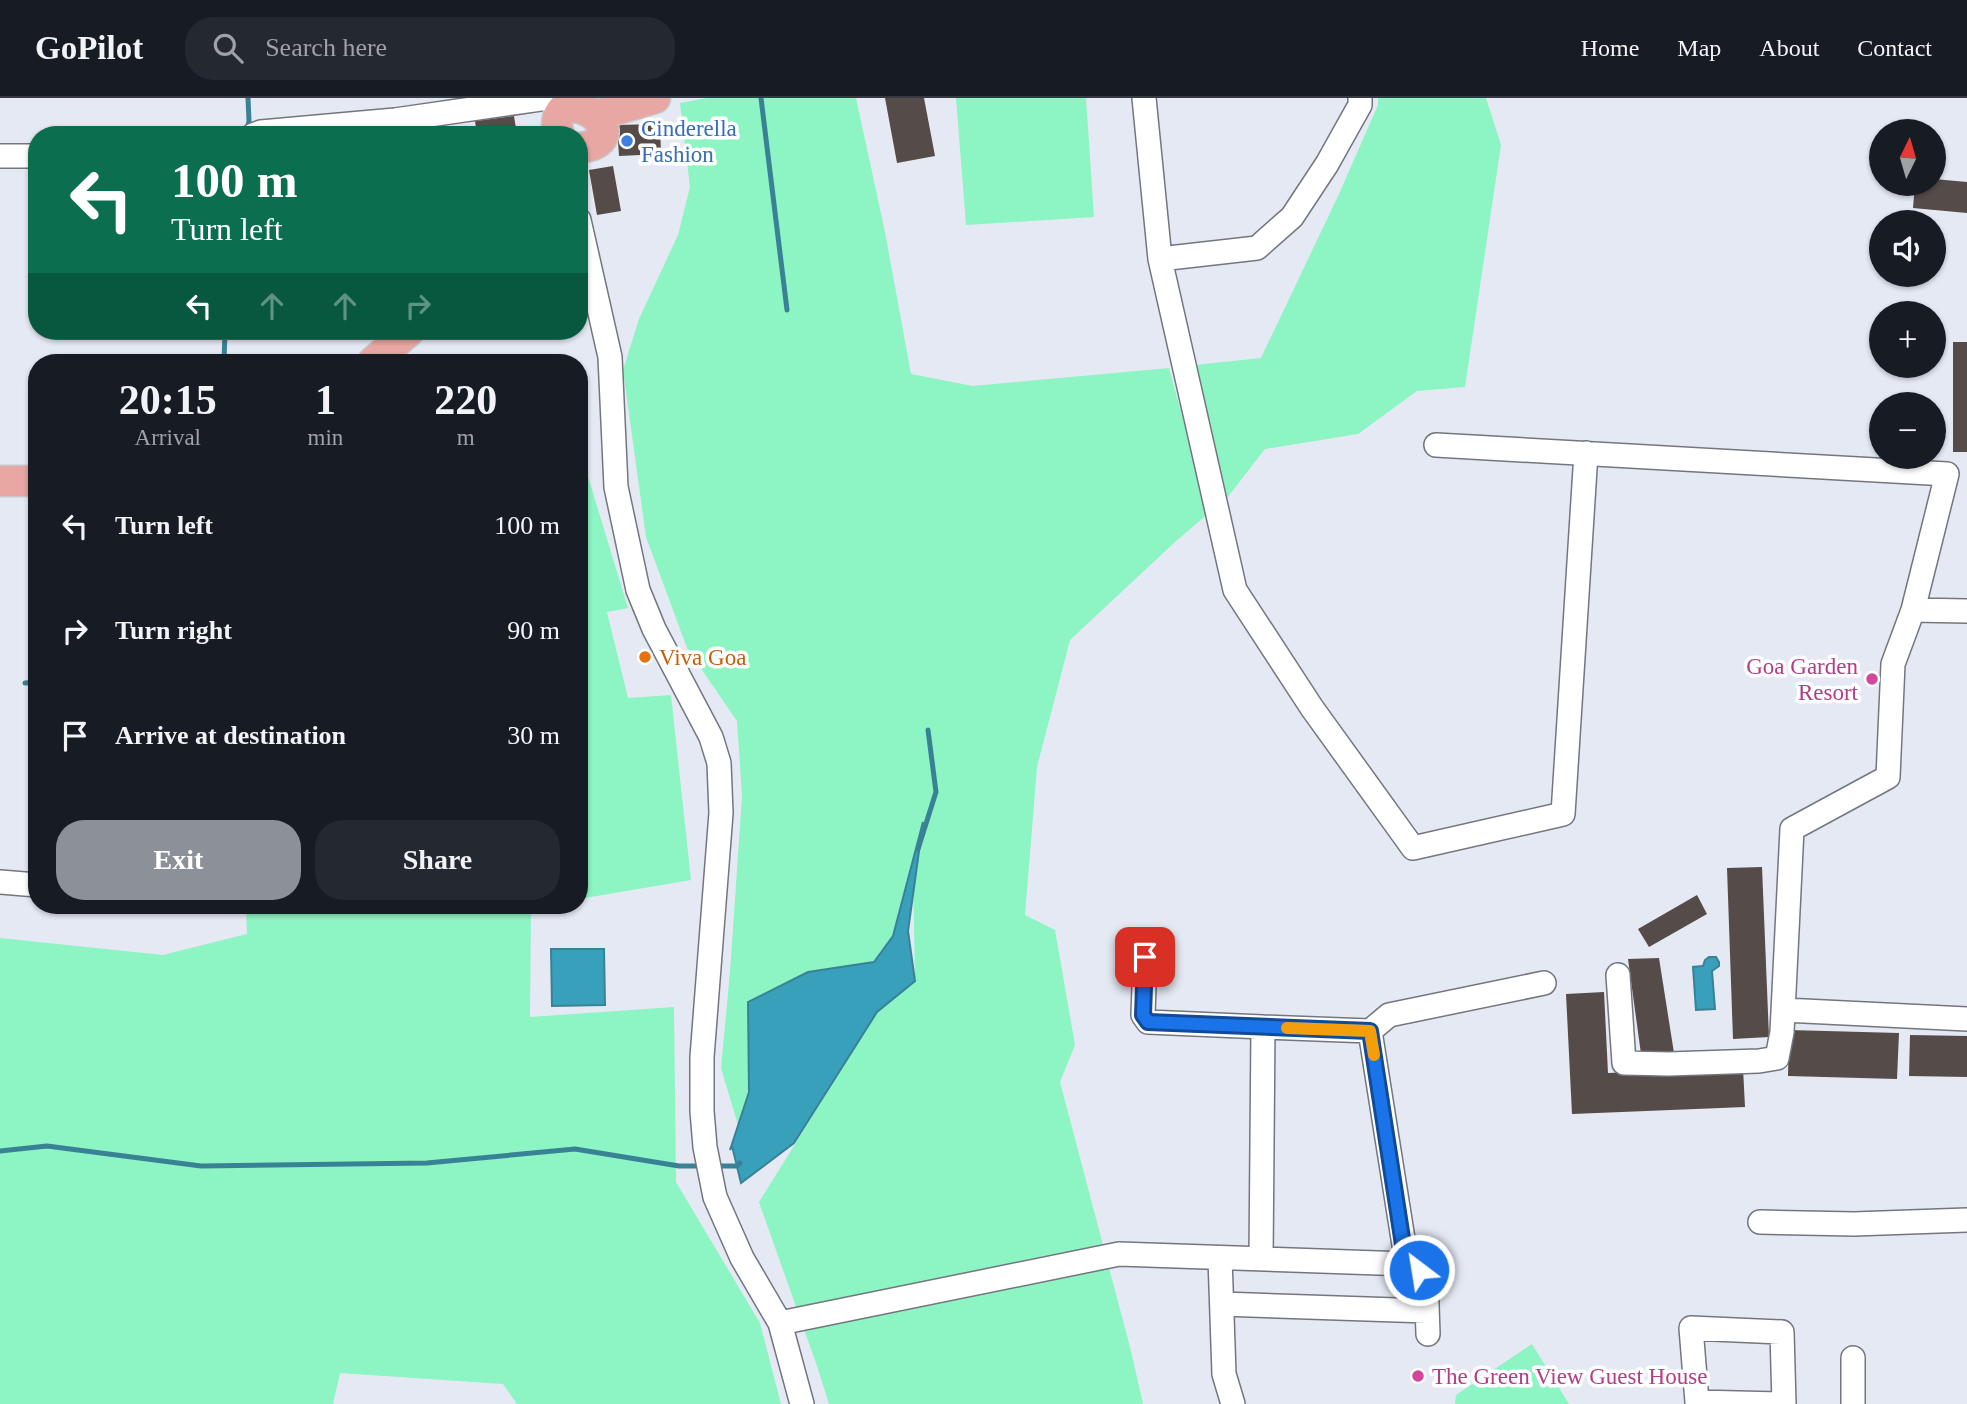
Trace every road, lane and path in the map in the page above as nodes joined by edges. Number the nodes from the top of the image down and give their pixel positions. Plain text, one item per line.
1 (655, 98) edge
2 (1144, 98) edge
3 (1360, 98) edge
4 (559, 100) edge
5 (601, 114) junction
6 (328, 126) edge
7 (558, 126) edge
8 (588, 147) edge
9 (0, 156) edge
10 (28, 156) edge
11 (1160, 259) junction
12 (588, 260) edge
13 (399, 340) edge
14 (382, 354) edge
15 (1436, 445) dead end
16 (1586, 453) junction
17 (1957, 475) edge
18 (0, 481) edge
19 (28, 481) edge
20 (1913, 610) junction
21 (1967, 611) edge
22 (0, 882) edge
23 (28, 884) edge
24 (1145, 957) dead end
25 (1618, 975) dead end
26 (1544, 982) dead end
27 (1784, 1010) junction
28 (1967, 1018) edge
29 (1263, 1027) junction
30 (1370, 1031) junction
31 (1967, 1220) edge
32 (1760, 1222) dead end
33 (1220, 1258) junction
34 (1261, 1259) junction
35 (1406, 1264) junction
36 (1222, 1304) junction
37 (780, 1322) junction
38 (1853, 1358) dead end
39 (802, 1404) edge
40 (1233, 1404) edge
41 (1782, 1404) edge
42 (1853, 1404) edge

1 - 5 main road
2 - 11 street
3 - 11 street
4 - 5 main road
4 - 6 street
4 - 7 main road
5 - 8 main road
9 - 10 street
11 - 16 street
12 - 37 street
13 - 14 main road
15 - 16 street
16 - 17 street
17 - 20 street
18 - 19 main road
20 - 21 street
20 - 27 street
22 - 23 street
24 - 29 street
25 - 27 street
26 - 30 street
27 - 28 street
29 - 30 street
29 - 34 street
30 - 35 street
31 - 32 street
33 - 34 street
33 - 36 street
33 - 37 street
34 - 35 street
35 - 36 street
36 - 40 street
37 - 39 street
38 - 42 street
41 - 41 street

